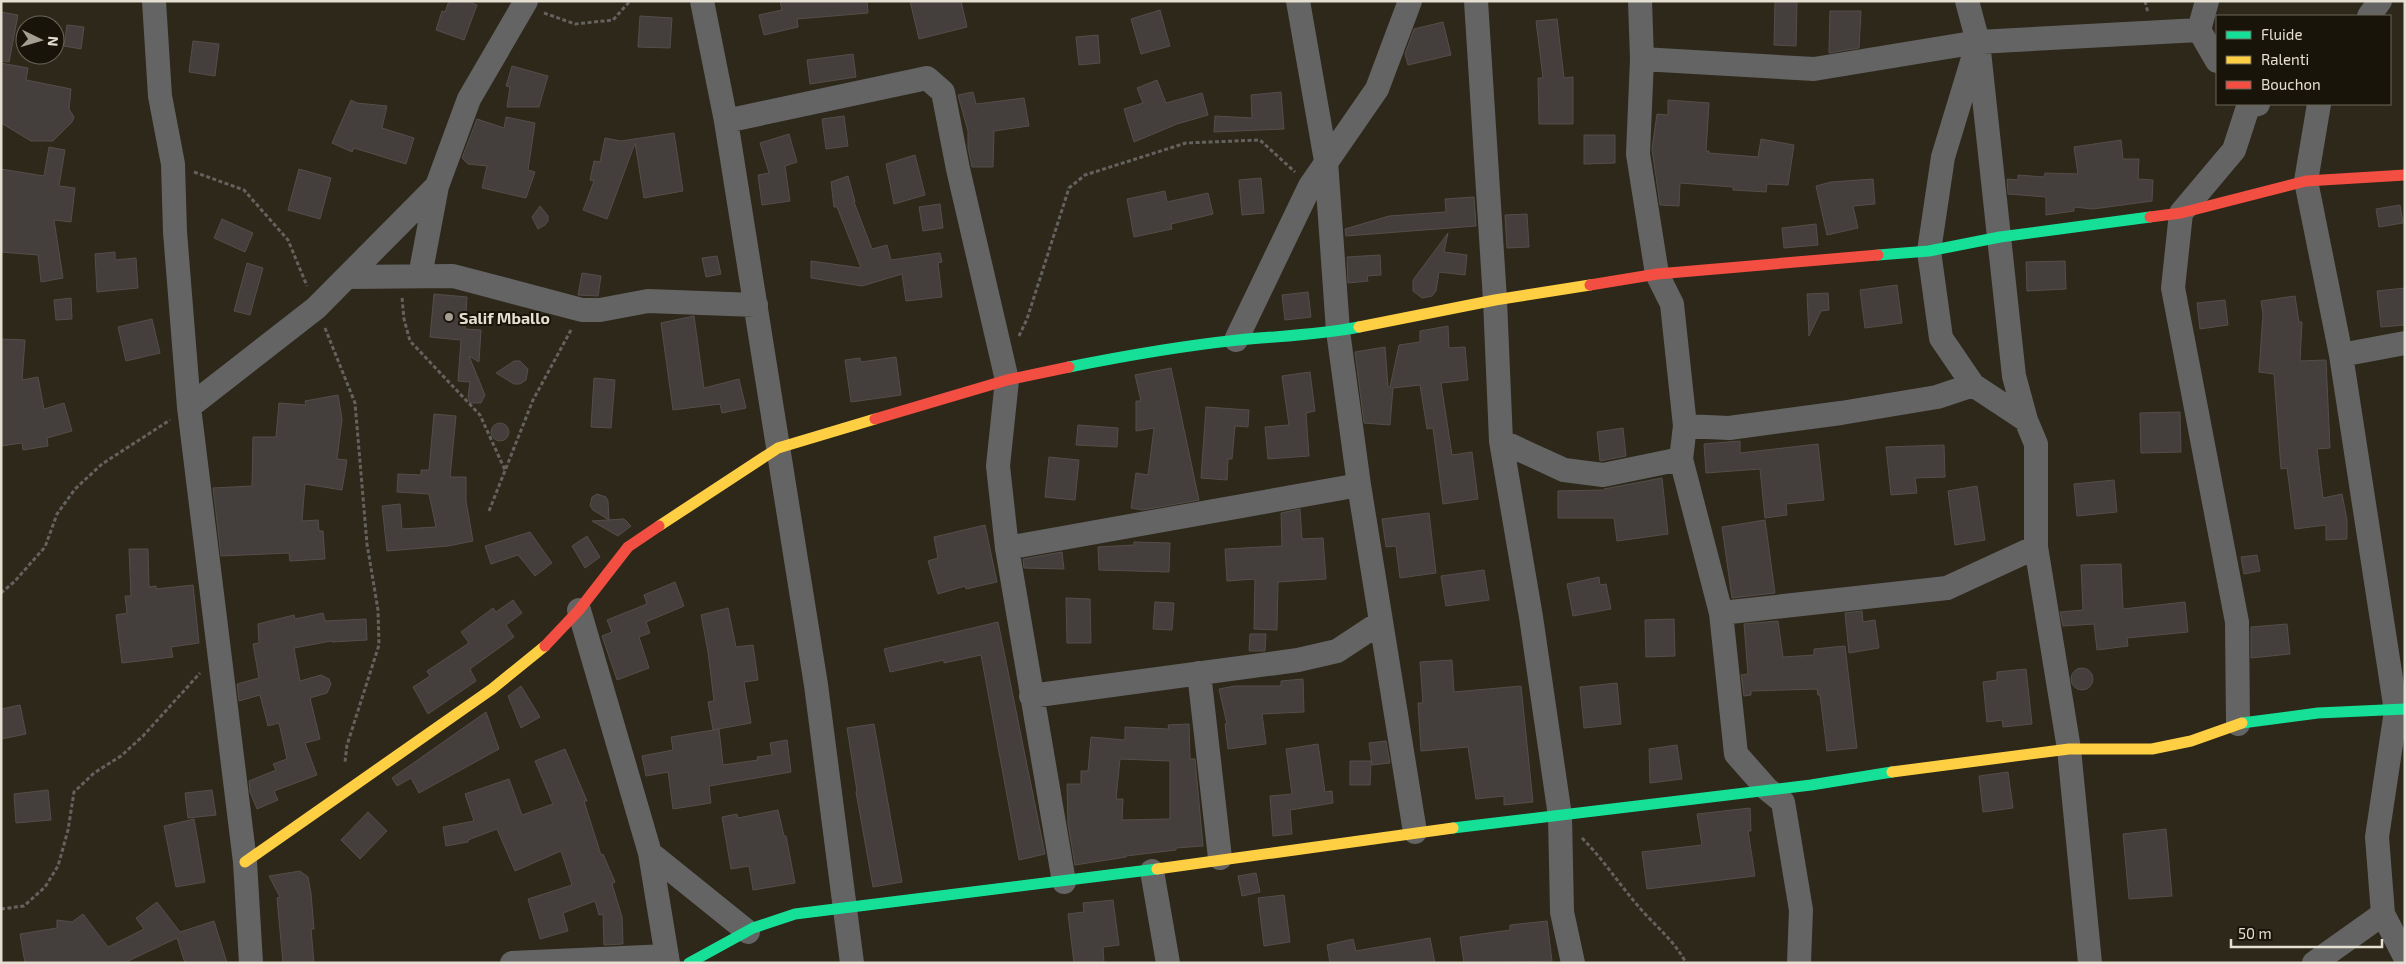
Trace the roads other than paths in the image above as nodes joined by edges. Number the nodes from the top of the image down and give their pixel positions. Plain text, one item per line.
1 (154, 1) edge
2 (702, 1) edge
3 (1298, 1) edge
4 (1410, 1) edge
5 (1476, 1) edge
6 (1640, 1) edge
7 (1966, 1) edge
8 (2207, 1) edge
9 (2380, 1) edge
10 (525, 2) edge
11 (2370, 15) edge
12 (2199, 30) junction
13 (1978, 42) junction
14 (2216, 58) edge
15 (1642, 59) junction
16 (2251, 105) edge
17 (2319, 105) edge
18 (726, 121) junction
19 (1326, 161) junction
20 (2405, 175) edge
21 (2306, 181) junction
22 (437, 186) junction
23 (2181, 213) junction
24 (2000, 237) junction
25 (1929, 251) junction
26 (1657, 274) junction
27 (410, 276) junction
28 (348, 277) junction
29 (1495, 300) junction
30 (756, 305) junction
31 (1338, 331) junction
32 (1236, 340) junction
33 (2405, 343) edge
34 (2341, 355) junction
35 (1006, 374) junction
36 (1973, 385) junction
37 (189, 407) junction
38 (2026, 420) junction
39 (1685, 426) junction
40 (1501, 441) junction
41 (778, 448) junction
42 (1681, 459) junction
43 (1359, 485) junction
44 (2036, 547) junction
45 (1007, 548) junction
46 (579, 610) junction
47 (1721, 613) junction
48 (1381, 622) junction
49 (1199, 673) junction
50 (1031, 696) junction
51 (2400, 710) edge
52 (2238, 724) junction
53 (2068, 750) junction
54 (1767, 789) junction
55 (1560, 816) junction
56 (1415, 832) junction
57 (650, 853) junction
58 (1220, 858) junction
59 (245, 862) junction
60 (1152, 871) junction
61 (1064, 882) junction
62 (844, 907) junction
63 (2383, 914) junction
64 (748, 932) junction
65 (2405, 957) edge
66 (675, 961) edge
67 (251, 963) edge
68 (512, 963) edge
69 (852, 963) edge
70 (1168, 963) edge
71 (1573, 963) edge
72 (1799, 963) edge
73 (2090, 963) edge
74 (2314, 963) edge

1 - 37 street
2 - 18 street
3 - 19 street
4 - 19 street
5 - 29 street
6 - 15 street
7 - 13 street
8 - 12 street
9 - 11 street
10 - 22 street
12 - 13 street
12 - 14 street
13 - 15 street
13 - 24 street
13 - 25 street
15 - 26 street
16 - 23 street
17 - 21 street
18 - 30 street
18 - 35 street
19 - 31 street
19 - 32 street
20 - 21 street
21 - 23 street
21 - 34 street
22 - 27 street
22 - 28 street
23 - 24 street
23 - 52 street
24 - 25 street
24 - 38 street
25 - 26 street
25 - 36 street
26 - 29 street
26 - 39 street
27 - 28 street
27 - 30 street
28 - 37 street
29 - 31 street
29 - 40 street
30 - 41 street
31 - 32 street
31 - 43 street
32 - 35 street
33 - 34 street
34 - 51 street
35 - 41 street
35 - 45 street
36 - 38 street
36 - 39 street
37 - 59 street
38 - 44 street
39 - 42 street
40 - 42 street
40 - 55 street
41 - 46 street
41 - 62 street
42 - 47 street
43 - 45 street
43 - 48 street
44 - 47 street
44 - 53 street
45 - 50 street
46 - 57 street
46 - 59 street
47 - 54 street
48 - 49 street
48 - 56 street
49 - 50 street
49 - 58 street
50 - 61 street
51 - 52 street
51 - 63 street
52 - 53 street
53 - 54 street
53 - 73 street
54 - 55 street
54 - 72 street
55 - 56 street
55 - 71 street
56 - 58 street
57 - 64 street
57 - 66 street
58 - 60 street
59 - 67 street
60 - 61 street
60 - 70 street
61 - 62 street
62 - 64 street
62 - 69 street
63 - 65 street
63 - 74 street
64 - 66 street
66 - 68 street

